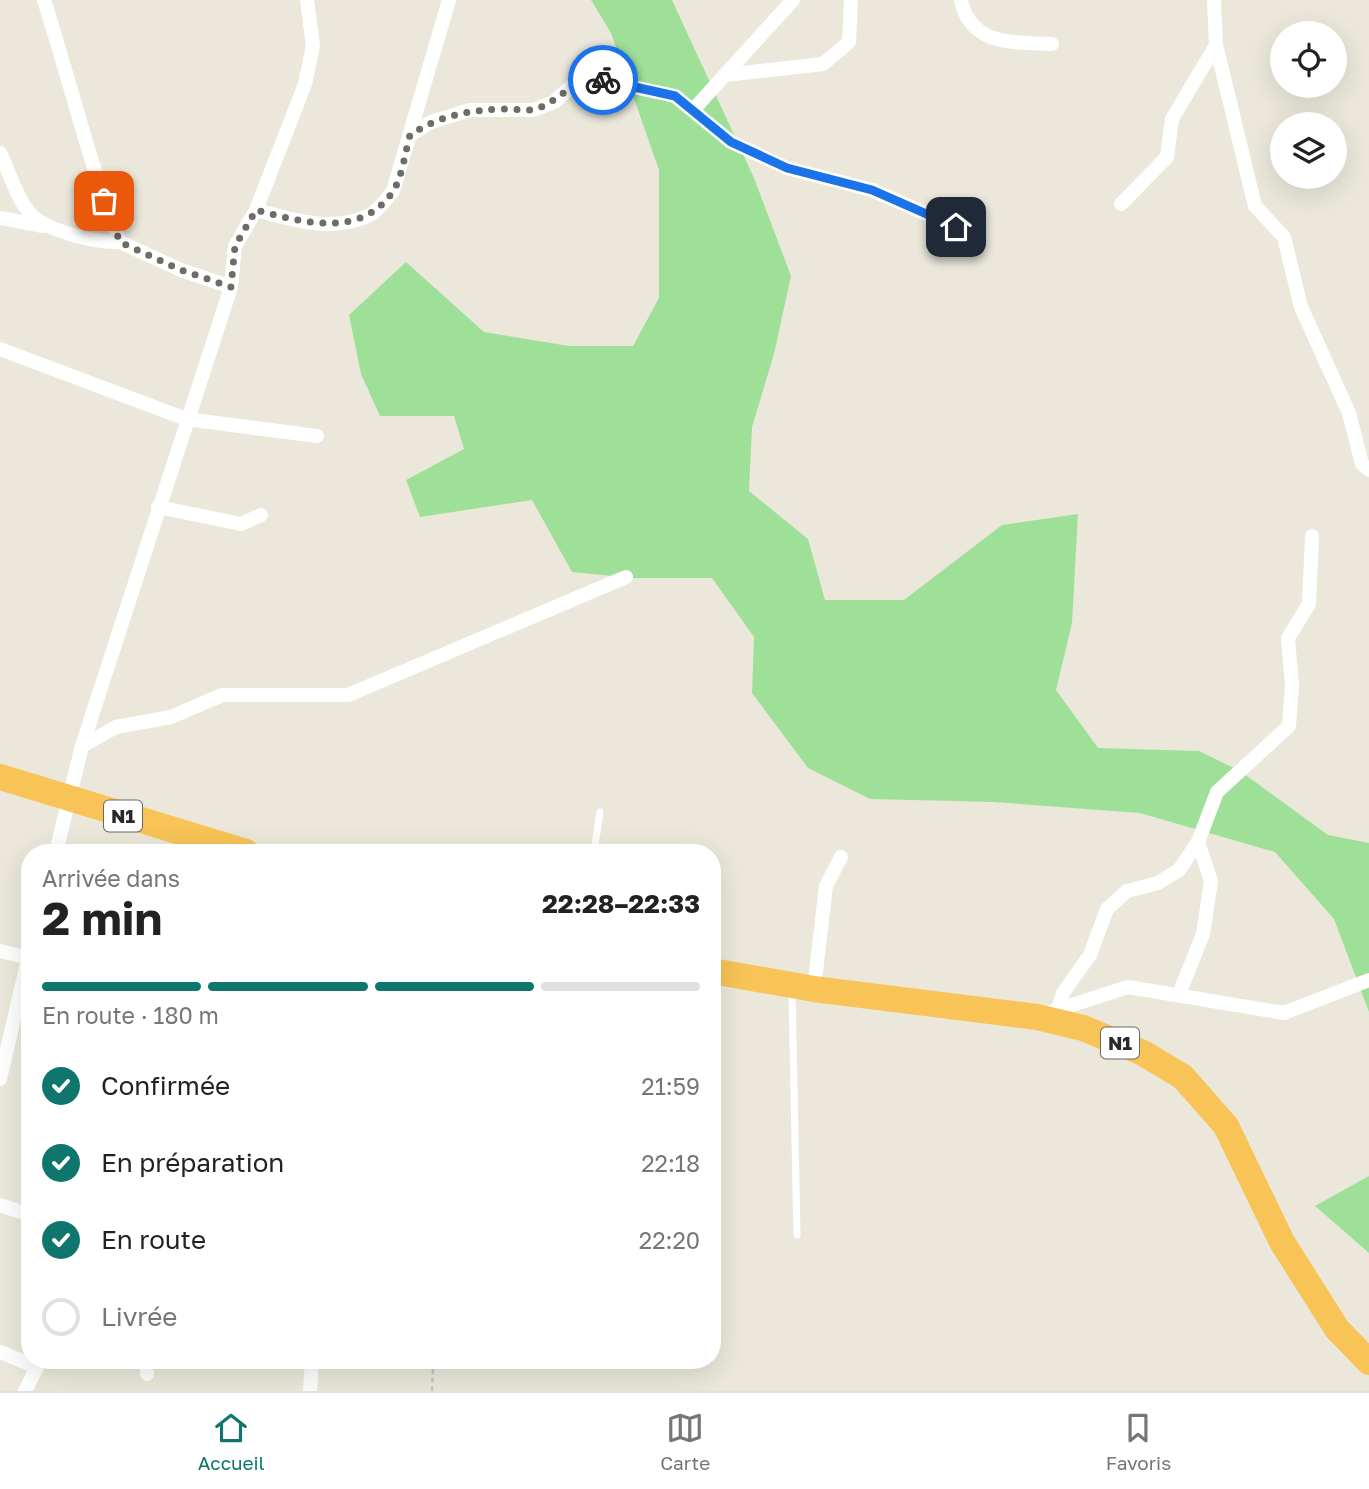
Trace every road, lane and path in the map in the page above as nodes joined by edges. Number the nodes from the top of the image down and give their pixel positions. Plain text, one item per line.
1 (44, 0) edge
2 (307, 0) edge
3 (449, 0) edge
4 (793, 0) edge
5 (851, 0) edge
6 (961, 0) edge
7 (1214, 0) edge
8 (1052, 44) dead end
9 (1216, 45) junction
10 (725, 75) junction
11 (694, 109) junction
12 (410, 135) junction
13 (0, 153) edge
14 (1121, 204) dead end
15 (256, 210) junction
16 (0, 218) edge
17 (49, 227) junction
18 (956, 227) dead end
19 (120, 242) junction
20 (231, 287) junction
21 (0, 349) edge
22 (186, 419) junction
23 (317, 436) dead end
24 (1369, 470) edge
25 (158, 507) junction
26 (261, 515) dead end
27 (1312, 536) dead end
28 (626, 577) dead end
29 (82, 746) junction
30 (0, 778) edge
31 (69, 800) junction
32 (600, 812) dead end
33 (1198, 842) junction
34 (58, 844) edge
35 (219, 844) edge
36 (595, 844) edge
37 (841, 857) dead end
38 (0, 951) edge
39 (21, 955) edge
40 (721, 973) edge
41 (1369, 980) edge
42 (803, 987) junction
43 (21, 990) edge
44 (1179, 994) junction
45 (1048, 1013) junction
46 (0, 1078) edge
47 (0, 1205) edge
48 (21, 1212) edge
49 (797, 1236) dead end
50 (0, 1352) edge
51 (21, 1358) edge
52 (1369, 1362) edge
53 (36, 1369) edge
54 (311, 1369) edge
55 (433, 1369) dead end
56 (24, 1391) edge
57 (310, 1391) edge
58 (432, 1391) edge

1 - 19 street
2 - 15 street
3 - 12 street
4 - 10 street
5 - 10 street
6 - 8 street
7 - 9 street
9 - 14 street
9 - 24 street
10 - 11 street
11 - 12 street
11 - 18 street
12 - 15 street
13 - 17 street
15 - 20 street
16 - 17 street
17 - 19 street
19 - 20 street
20 - 22 street
21 - 22 street
22 - 23 street
22 - 25 street
25 - 26 street
25 - 29 street
27 - 33 street
28 - 29 street
29 - 31 street
30 - 31 highway, N1
31 - 34 street
31 - 35 highway, N1
32 - 36 lane
33 - 44 street
33 - 45 street
37 - 42 street
38 - 39 street
40 - 42 highway, N1
41 - 44 street
42 - 45 highway, N1
42 - 49 lane
43 - 46 street
44 - 45 street
45 - 52 highway, N1
47 - 48 street
50 - 51 street
53 - 56 street
54 - 57 street
55 - 58 path

